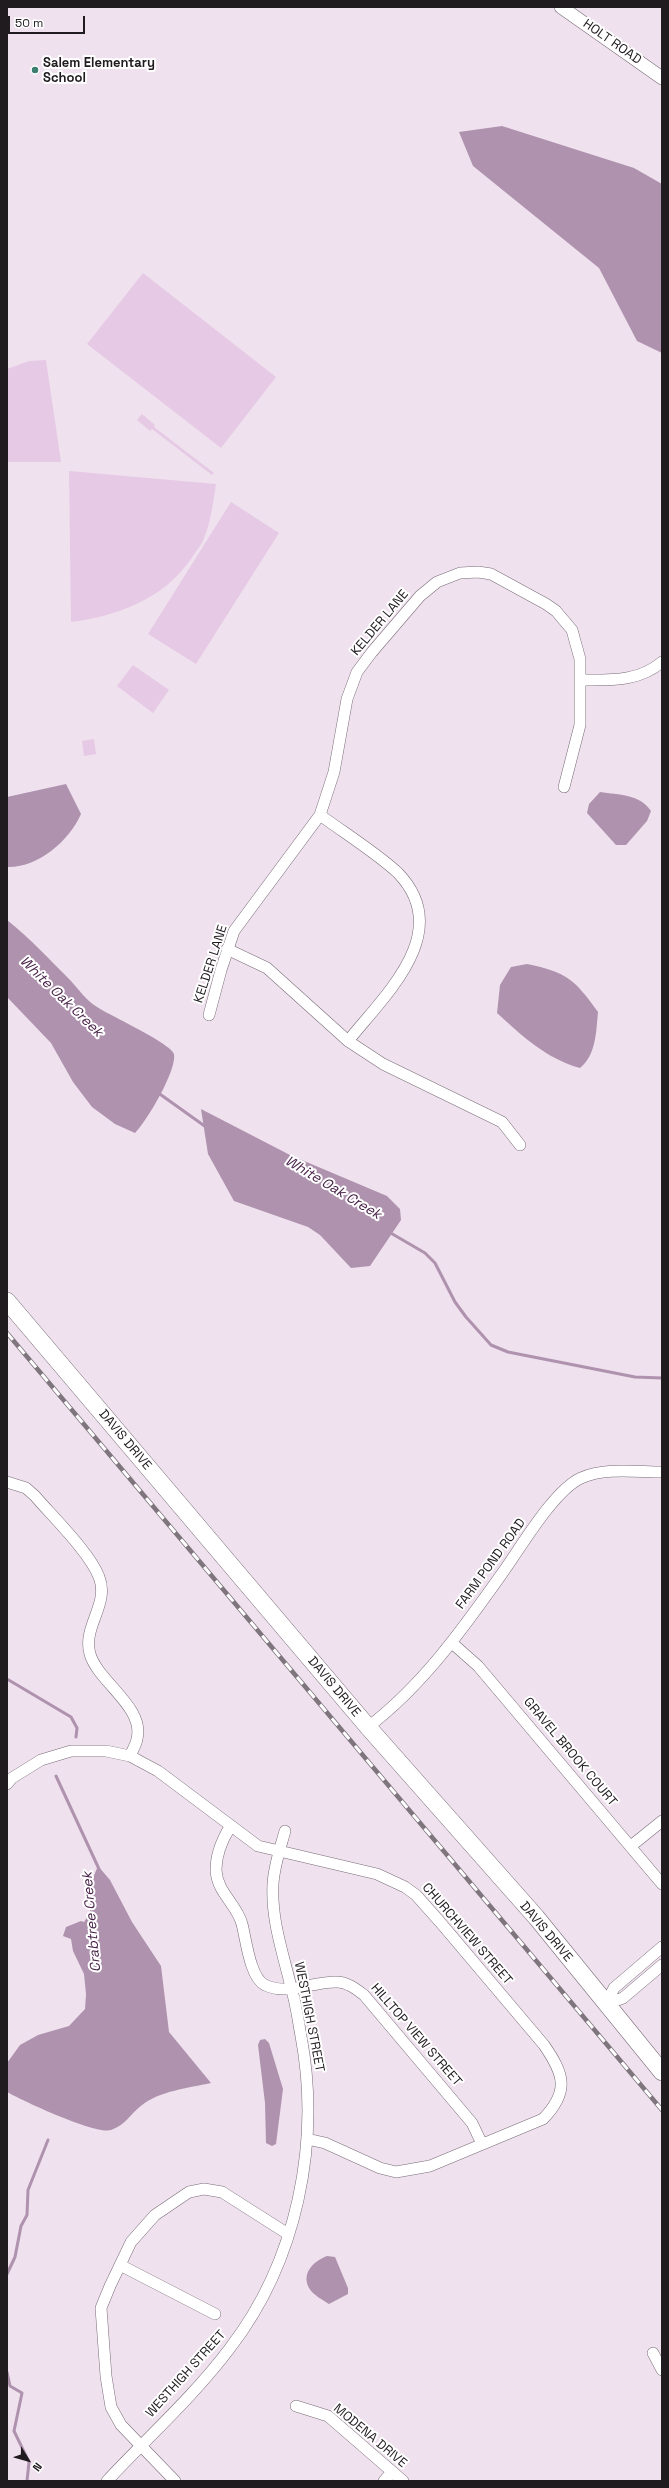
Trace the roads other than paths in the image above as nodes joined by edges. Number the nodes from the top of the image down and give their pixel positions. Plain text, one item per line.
1 (561, 7) edge
2 (662, 78) edge
3 (662, 662) edge
4 (581, 680) junction
5 (564, 787) dead end
6 (320, 815) junction
7 (227, 949) junction
8 (209, 1015) dead end
9 (348, 1041) junction
10 (520, 1145) dead end
11 (7, 1301) edge
12 (662, 1472) edge
13 (7, 1482) edge
14 (452, 1643) junction
15 (368, 1727) junction
16 (130, 1756) junction
17 (7, 1784) edge
18 (662, 1820) edge
19 (230, 1827) junction
20 (285, 1831) dead end
21 (631, 1846) junction
22 (279, 1851) junction
23 (662, 1884) edge
24 (662, 1947) edge
25 (662, 1965) edge
26 (292, 1988) junction
27 (606, 2004) junction
28 (662, 2072) edge
29 (307, 2139) junction
30 (482, 2144) junction
31 (288, 2234) junction
32 (120, 2266) junction
33 (215, 2314) dead end
34 (653, 2353) dead end
35 (662, 2370) edge
36 (296, 2406) dead end
37 (140, 2445) junction
38 (392, 2472) junction
39 (107, 2481) edge
40 (175, 2481) edge
41 (384, 2481) edge
42 (402, 2481) edge

1 - 2 street, HOLT ROAD
3 - 4 street
4 - 5 street, KELDER LANE
4 - 6 street, KELDER LANE
6 - 7 street, KELDER LANE
6 - 9 street
7 - 8 street, KELDER LANE
7 - 9 street
9 - 10 street
11 - 15 main road, DAVIS DRIVE
12 - 14 street, FARM POND ROAD
13 - 16 street
14 - 15 street, FARM POND ROAD
14 - 21 street, GRAVEL BROOK COURT
15 - 27 main road, DAVIS DRIVE
16 - 17 street, CHURCHVIEW STREET
16 - 19 street, CHURCHVIEW STREET
18 - 21 street
19 - 22 street, CHURCHVIEW STREET
19 - 26 street, HILLTOP VIEW STREET
20 - 22 street, WESTHIGH STREET
21 - 23 street, GRAVEL BROOK COURT
22 - 26 street, WESTHIGH STREET
22 - 30 street, CHURCHVIEW STREET
24 - 27 street
25 - 27 street
26 - 29 street, WESTHIGH STREET
26 - 30 street, HILLTOP VIEW STREET
27 - 28 main road, DAVIS DRIVE
29 - 30 street, CHURCHVIEW STREET
29 - 31 street, WESTHIGH STREET
31 - 32 street
31 - 37 street, WESTHIGH STREET
32 - 33 street
32 - 37 street
34 - 35 street
36 - 38 street, MODENA DRIVE
37 - 39 street, WESTHIGH STREET
37 - 40 street
38 - 41 street
38 - 42 street, MODENA DRIVE

